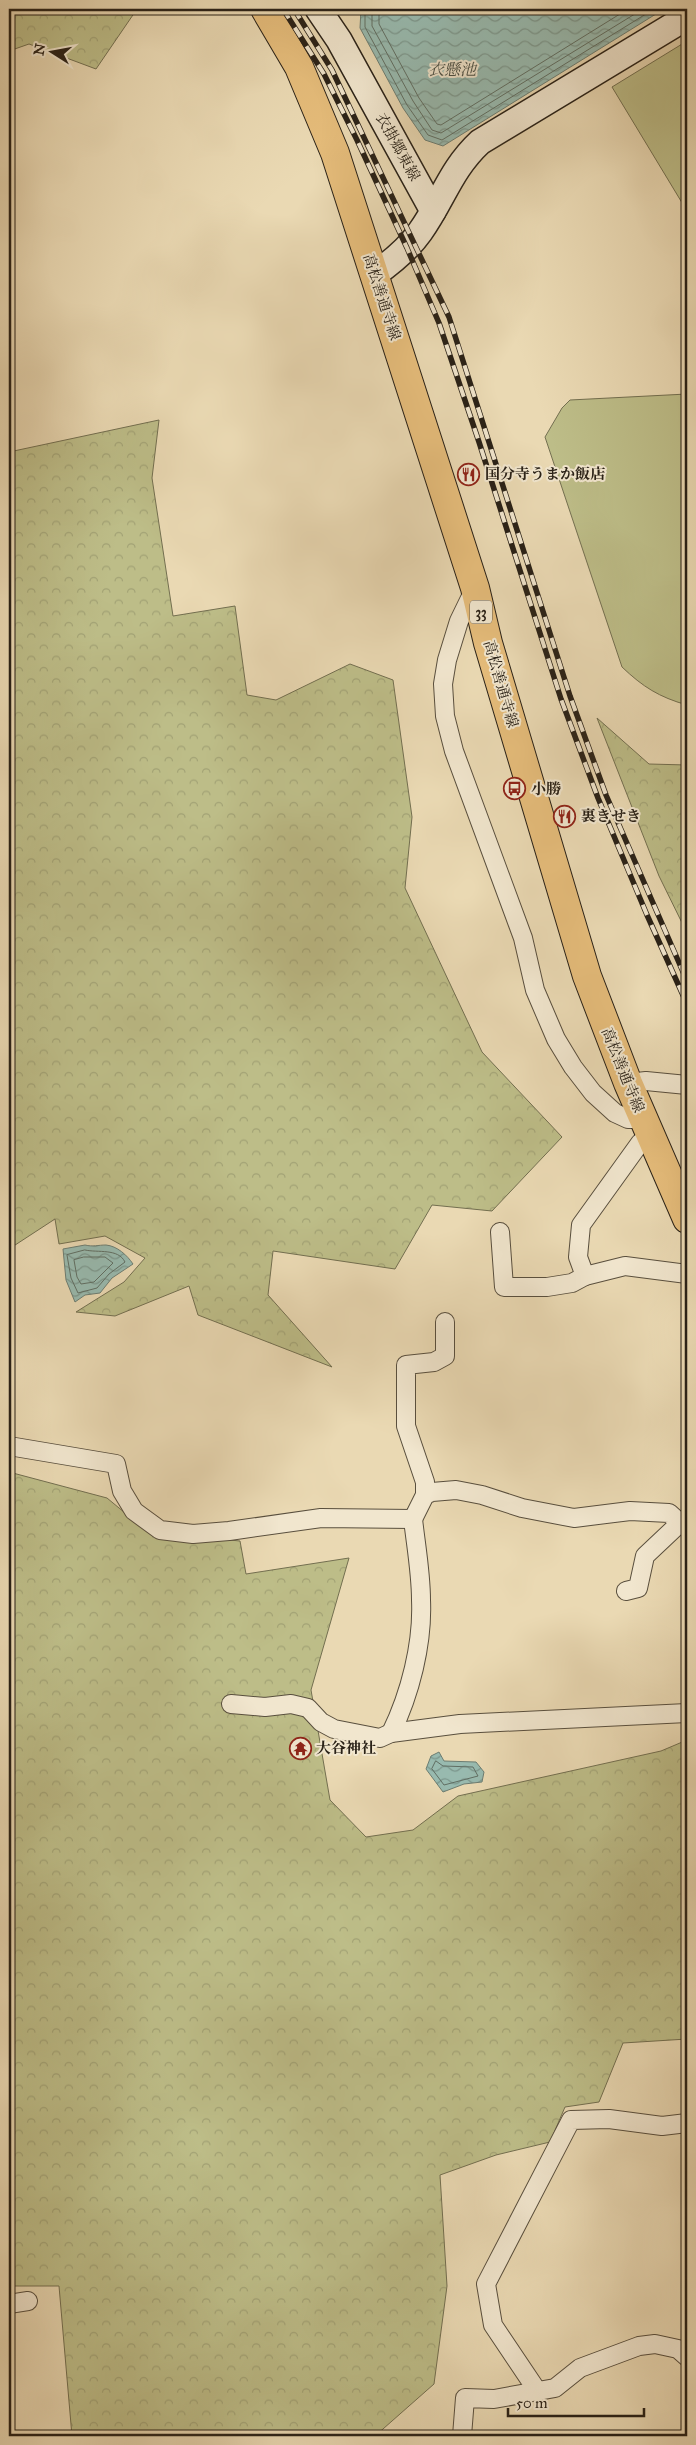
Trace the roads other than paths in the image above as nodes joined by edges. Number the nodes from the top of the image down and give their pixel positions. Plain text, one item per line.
1 (265, 9) edge
2 (318, 9) edge
3 (687, 17) edge
4 (433, 211) junction
5 (375, 274) junction
6 (475, 588) junction
7 (628, 1083) junction
8 (687, 1085) edge
9 (647, 1127) junction
10 (687, 1219) edge
11 (500, 1232) dead end
12 (687, 1274) edge
13 (585, 1276) junction
14 (445, 1322) dead end
15 (9, 1446) edge
16 (425, 1495) junction
17 (413, 1519) junction
18 (684, 1523) edge
19 (626, 1591) dead end
20 (231, 1704) dead end
21 (687, 1713) edge
22 (391, 1733) junction
23 (687, 2123) edge
24 (28, 2301) dead end
25 (9, 2304) edge
26 (687, 2357) edge
27 (538, 2392) junction
28 (462, 2436) edge

1 - 5 main road, 高松善通寺線 / 33
2 - 4 street, 衣掛郷東線
3 - 4 street
4 - 5 street
5 - 6 main road, 高松善通寺線 / 33
6 - 7 main road, 高松善通寺線 / 33
6 - 9 street
7 - 8 street
7 - 9 main road, 高松善通寺線 / 33
9 - 10 main road, 高松善通寺線 / 33
9 - 13 street
11 - 13 street
12 - 13 street
14 - 16 street
15 - 17 street
16 - 17 street
16 - 18 street
17 - 22 street
18 - 19 street
20 - 22 street
21 - 22 street
23 - 27 street
24 - 25 street
26 - 27 street
27 - 28 street

